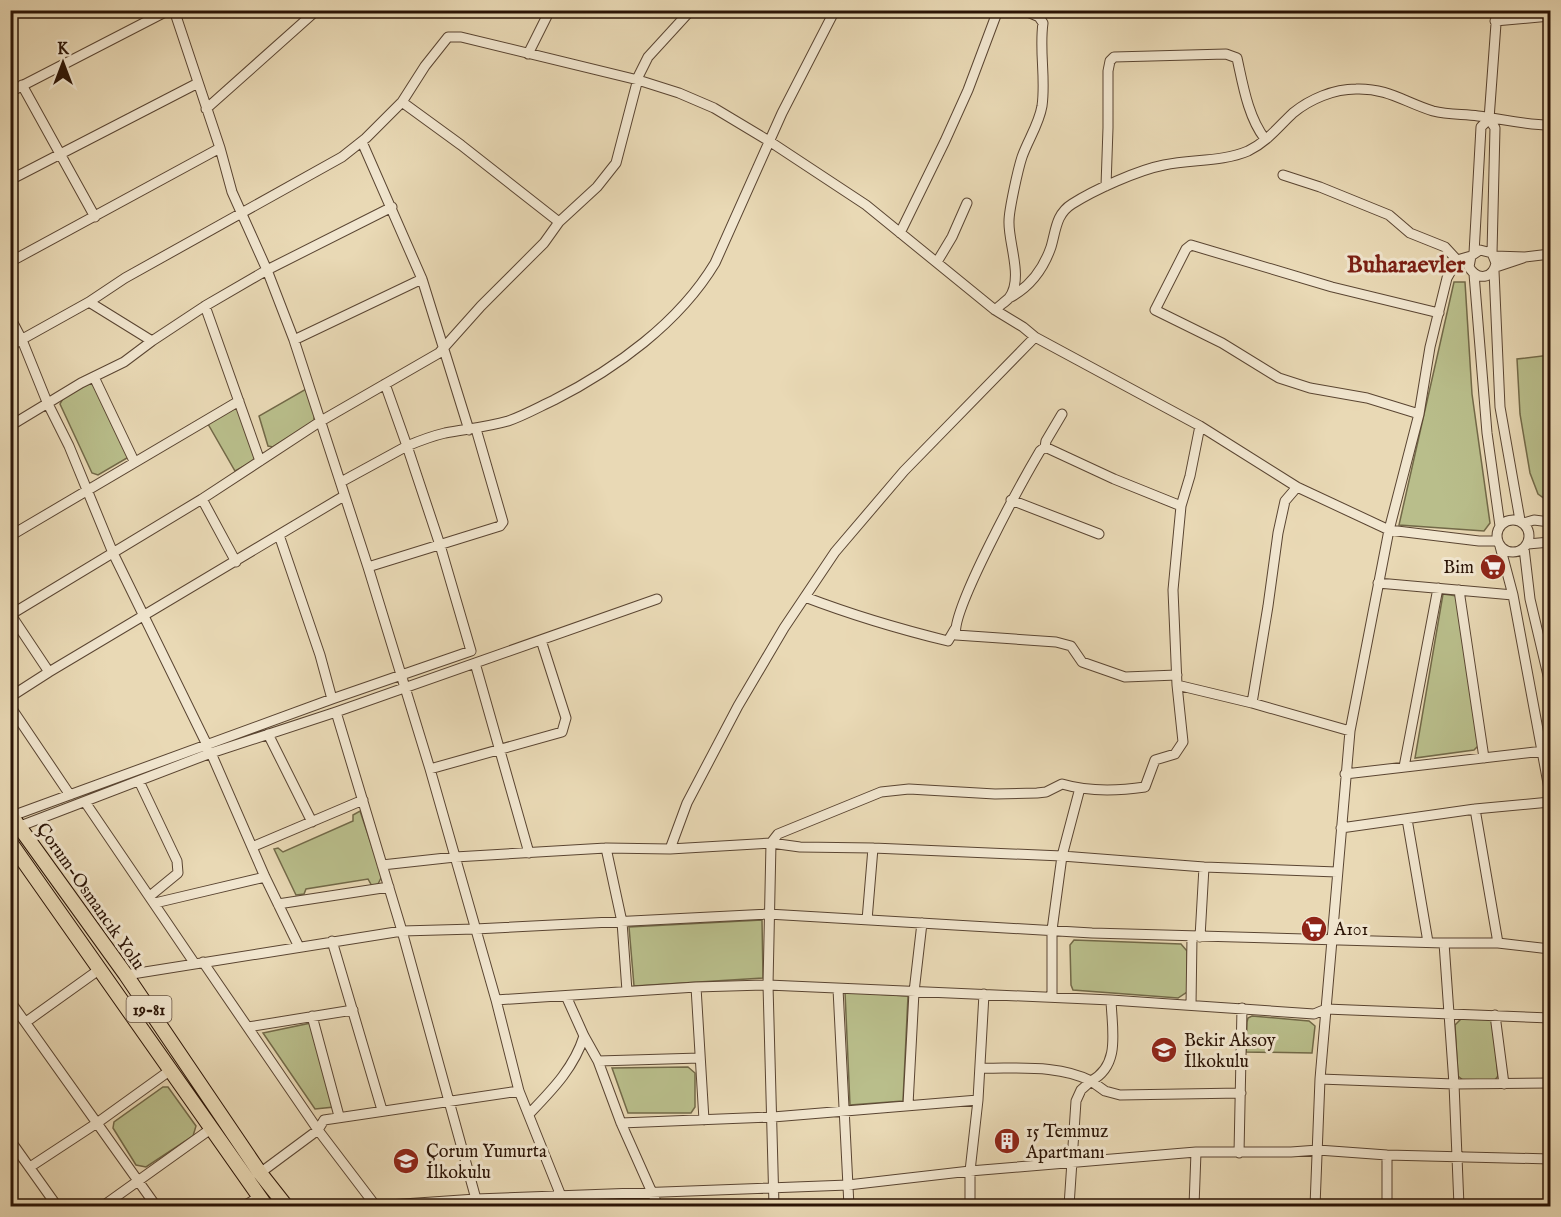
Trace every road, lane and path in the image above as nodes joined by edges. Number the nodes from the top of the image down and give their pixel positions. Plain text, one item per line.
1 (169, 10) edge
2 (174, 10) edge
3 (317, 10) edge
4 (550, 10) edge
5 (691, 10) edge
6 (835, 10) edge
7 (998, 10) edge
8 (1023, 10) edge
9 (1497, 10) edge
10 (1551, 16) edge
11 (1495, 21) junction
12 (528, 54) junction
13 (638, 80) junction
14 (198, 83) junction
15 (22, 86) junction
16 (10, 92) edge
17 (402, 102) junction
18 (206, 109) junction
19 (1489, 118) junction
20 (1551, 125) edge
21 (1265, 139) junction
22 (769, 141) junction
23 (362, 142) junction
24 (220, 148) junction
25 (60, 154) junction
26 (1283, 175) dead end
27 (10, 180) edge
28 (1106, 186) junction
29 (967, 203) dead end
30 (392, 207) junction
31 (241, 212) junction
32 (95, 217) junction
33 (559, 222) junction
34 (900, 232) junction
35 (1472, 254) junction
36 (1493, 254) junction
37 (1551, 254) edge
38 (1525, 257) junction
39 (1457, 260) junction
40 (10, 262) edge
41 (937, 262) junction
42 (1495, 269) junction
43 (267, 270) junction
44 (1474, 274) junction
45 (422, 279) junction
46 (1009, 298) junction
47 (90, 302) junction
48 (205, 306) junction
49 (995, 310) junction
50 (1439, 313) junction
51 (10, 317) edge
52 (1035, 337) junction
53 (22, 340) junction
54 (294, 340) junction
55 (152, 341) junction
56 (10, 346) edge
57 (444, 349) junction
58 (94, 377) junction
59 (385, 384) junction
60 (239, 401) junction
61 (47, 402) junction
62 (1062, 414) dead end
63 (1419, 414) junction
64 (321, 421) junction
65 (10, 426) edge
66 (1200, 426) junction
67 (472, 429) junction
68 (406, 446) junction
69 (1045, 447) junction
70 (134, 461) junction
71 (260, 461) junction
72 (340, 482) junction
73 (1297, 487) junction
74 (87, 489) junction
75 (344, 495) junction
76 (202, 499) junction
77 (1011, 500) junction
78 (1181, 506) junction
79 (1522, 522) junction
80 (1551, 522) edge
81 (1500, 526) junction
82 (1389, 530) junction
83 (1099, 534) dead end
84 (279, 535) junction
85 (10, 536) edge
86 (1551, 542) edge
87 (1499, 543) junction
88 (440, 545) junction
89 (1526, 546) junction
90 (113, 553) junction
91 (236, 562) junction
92 (368, 567) junction
93 (1378, 583) junction
94 (1438, 588) junction
95 (1459, 590) junction
96 (1514, 595) junction
97 (805, 597) junction
98 (657, 599) dead end
99 (11, 615) edge
100 (142, 616) junction
101 (955, 629) junction
102 (541, 640) junction
103 (475, 663) junction
104 (49, 672) junction
105 (401, 675) junction
106 (1177, 680) junction
107 (1550, 682) edge
108 (405, 687) junction
109 (10, 697) edge
110 (332, 699) junction
111 (1252, 703) junction
112 (10, 706) edge
113 (336, 712) junction
114 (1350, 731) junction
115 (268, 734) junction
116 (209, 749) junction
117 (500, 749) junction
118 (1543, 751) junction
119 (1484, 758) junction
120 (1404, 767) junction
121 (430, 768) junction
122 (1345, 774) junction
123 (139, 782) junction
124 (1080, 788) junction
125 (1551, 794) edge
126 (70, 795) junction
127 (363, 800) junction
128 (85, 802) junction
129 (1551, 802) edge
130 (1475, 809) junction
131 (1407, 819) junction
132 (13, 821) edge
133 (312, 822) junction
134 (1341, 828) junction
135 (10, 842) edge
136 (771, 843) junction
137 (252, 848) junction
138 (606, 848) junction
139 (873, 848) junction
140 (669, 849) junction
141 (529, 853) junction
142 (20, 855) junction
143 (1062, 856) junction
144 (455, 857) junction
145 (382, 865) junction
146 (1204, 867) junction
147 (10, 868) edge
148 (1337, 872) junction
149 (265, 878) junction
150 (389, 887) junction
151 (153, 900) junction
152 (278, 904) junction
153 (768, 914) junction
154 (867, 920) junction
155 (622, 922) junction
156 (922, 923) junction
157 (475, 929) junction
158 (1052, 930) junction
159 (402, 931) junction
160 (1196, 937) junction
161 (1331, 938) junction
162 (332, 941) junction
163 (1428, 942) junction
164 (1444, 943) junction
165 (1498, 943) junction
166 (299, 947) junction
167 (1551, 948) edge
168 (199, 963) junction
169 (100, 969) junction
170 (126, 975) junction
171 (768, 985) junction
172 (696, 987) junction
173 (838, 989) junction
174 (627, 991) junction
175 (914, 992) junction
176 (984, 994) junction
177 (566, 996) junction
178 (1052, 997) junction
179 (496, 1000) junction
180 (1111, 1000) junction
181 (10, 1001) edge
182 (1191, 1005) junction
183 (1242, 1008) junction
184 (1326, 1009) junction
185 (353, 1010) junction
186 (1450, 1013) junction
187 (1495, 1015) junction
188 (312, 1016) junction
189 (1551, 1018) edge
190 (26, 1022) junction
191 (248, 1027) junction
192 (584, 1036) junction
193 (700, 1058) junction
194 (598, 1061) junction
195 (980, 1068) junction
196 (172, 1069) junction
197 (1320, 1079) junction
198 (1091, 1081) junction
199 (1551, 1083) edge
200 (1454, 1084) junction
201 (1504, 1084) junction
202 (519, 1091) junction
203 (1241, 1093) junction
204 (978, 1100) junction
205 (450, 1102) junction
206 (908, 1105) junction
207 (382, 1110) junction
208 (844, 1111) junction
209 (529, 1114) junction
210 (339, 1116) junction
211 (773, 1117) junction
212 (704, 1120) junction
213 (97, 1123) junction
214 (621, 1123) junction
215 (212, 1128) junction
216 (318, 1130) junction
217 (10, 1140) edge
218 (1318, 1150) junction
219 (1196, 1152) junction
220 (1239, 1153) junction
221 (1387, 1155) junction
222 (1456, 1156) junction
223 (1551, 1159) edge
224 (1073, 1162) junction
225 (30, 1167) junction
226 (970, 1171) junction
227 (260, 1173) junction
228 (138, 1182) junction
229 (848, 1185) junction
230 (773, 1189) junction
231 (652, 1194) junction
232 (560, 1196) junction
233 (524, 1198) junction
234 (476, 1199) junction
235 (263, 1202) edge
236 (57, 1206) edge
237 (103, 1206) edge
238 (156, 1206) edge
239 (244, 1206) edge
240 (286, 1206) edge
241 (374, 1206) edge
242 (518, 1206) edge
243 (565, 1206) edge
244 (658, 1206) edge
245 (774, 1206) edge
246 (849, 1206) edge
247 (970, 1206) edge
248 (1069, 1206) edge
249 (1194, 1206) edge
250 (1315, 1206) edge
251 (1387, 1206) edge
252 (1459, 1206) edge

1 - 15 street
2 - 14 street
3 - 18 street
4 - 12 street
5 - 13 street
6 - 22 street
7 - 34 street
8 - 46 street
9 - 11 street
10 - 11 street
11 - 19 street
12 - 13 street
12 - 17 street
13 - 22 street
13 - 33 street
14 - 18 street
14 - 25 street
15 - 16 street
15 - 25 street
17 - 23 street
17 - 33 street
18 - 24 street
19 - 20 street
19 - 21 street
19 - 35 street
19 - 36 street
21 - 28 street
21 - 28 street
22 - 34 street
22 - 67 street
23 - 30 street
23 - 31 street
24 - 31 street
24 - 32 street
25 - 27 street
25 - 32 street
26 - 39 street
28 - 46 street
29 - 41 street
30 - 43 street
30 - 45 street
31 - 43 street
31 - 47 street
32 - 40 street
33 - 57 street
34 - 41 street
35 - 36 street
35 - 39 street
35 - 44 street
36 - 38 street
36 - 42 street
37 - 38 street
38 - 42 street
39 - 50 street
41 - 49 street
42 - 44 street
42 - 79 street
43 - 48 street
43 - 54 street
44 - 81 street
45 - 54 street
45 - 57 street
46 - 49 street
47 - 53 street
47 - 55 street
48 - 55 street
48 - 60 street
49 - 52 street
50 - 63 street
50 - 63 street
51 - 53 street
52 - 66 street
52 - 97 street
53 - 56 street
53 - 61 street
54 - 64 street
55 - 58 street
57 - 59 street
57 - 67 street
58 - 61 street
58 - 70 street
59 - 64 street
59 - 68 street
60 - 70 street
60 - 71 street
61 - 65 street
61 - 74 street
62 - 69 street
63 - 82 street
64 - 71 street
64 - 72 street
66 - 73 street
66 - 78 street
67 - 68 street
67 - 88 street
68 - 72 street
68 - 88 street
69 - 77 street
69 - 78 street
70 - 74 street
71 - 76 street
72 - 75 street
73 - 82 street
73 - 111 street
74 - 85 street
74 - 90 street
75 - 84 street
75 - 92 street
76 - 90 street
76 - 91 street
77 - 83 street
77 - 101 street
78 - 106 street
79 - 80 street
79 - 81 street
79 - 89 street
81 - 87 street
82 - 87 street
82 - 93 street
84 - 91 street
84 - 110 street
86 - 89 street
87 - 89 street
87 - 96 street
88 - 92 street
88 - 105 street
89 - 107 street
90 - 99 street
90 - 100 street
91 - 100 street
92 - 105 street
93 - 94 street
93 - 114 street
94 - 95 street
94 - 120 street
95 - 96 street
95 - 119 street
96 - 118 street
97 - 101 street
97 - 140 street
98 - 102 street
99 - 104 street
100 - 104 street
100 - 116 street
101 - 106 street
102 - 103 street
102 - 117 street
103 - 108 street
103 - 117 street
104 - 109 street
105 - 108 street
105 - 110 street
106 - 111 street
106 - 124 street
108 - 113 street
108 - 121 street
110 - 116 street
111 - 114 street
112 - 126 street
113 - 115 street
113 - 127 street
114 - 122 street
115 - 116 street
115 - 133 street
116 - 123 street
116 - 126 street
116 - 137 street
117 - 121 street
117 - 141 street
118 - 119 street
118 - 125 street
119 - 120 street
120 - 122 street
121 - 144 street
122 - 134 street
123 - 128 street
123 - 151 street
124 - 136 street
124 - 143 street
126 - 132 street
127 - 133 street
127 - 145 street
128 - 132 street
128 - 151 street
129 - 130 street
130 - 131 street
130 - 165 street
131 - 134 street
131 - 163 street
132 - 170 highway, Çorum-Osmancık Yolu / 19-81
133 - 137 street
134 - 148 street
135 - 142 highway, Çorum-Osmancık Yolu / 19-81
136 - 139 street
136 - 140 street
136 - 153 street
137 - 149 street
138 - 140 street
138 - 141 street
138 - 155 street
139 - 143 street
139 - 154 street
141 - 144 street
142 - 147 street
142 - 169 highway, Çorum-Osmancık Yolu / 19-81
143 - 146 street
143 - 158 street
144 - 145 street
144 - 157 street
145 - 150 street
146 - 148 street
146 - 160 street
148 - 161 street
149 - 151 street
149 - 152 street
150 - 152 street
150 - 159 street
151 - 168 street
152 - 166 street
153 - 154 street
153 - 155 street
153 - 171 street
154 - 156 street
155 - 157 street
155 - 174 street
156 - 158 street
156 - 175 street
157 - 159 street
157 - 179 street
158 - 160 street
158 - 178 street
159 - 162 street
159 - 205 street
160 - 161 street
160 - 182 street
161 - 163 street
161 - 184 street
162 - 166 street
162 - 185 street
163 - 164 street
164 - 165 street
164 - 186 street
165 - 167 street
166 - 168 street
168 - 170 street
168 - 191 street
169 - 190 street
169 - 196 highway, Çorum-Osmancık Yolu / 19-81
170 - 227 highway, Çorum-Osmancık Yolu / 19-81
171 - 172 street
171 - 173 street
171 - 211 street
172 - 174 street
172 - 193 street
173 - 175 street
173 - 208 street
174 - 177 street
175 - 176 street
175 - 206 street
176 - 178 street
176 - 195 street
177 - 179 street
177 - 192 street
178 - 180 street
179 - 202 street
180 - 182 street
180 - 198 street
181 - 190 street
182 - 183 street
183 - 184 street
183 - 203 street
184 - 186 street
184 - 197 street
185 - 188 street
185 - 207 street
186 - 187 street
186 - 200 street
187 - 189 street
187 - 201 street
188 - 191 street
188 - 210 street
190 - 213 street
191 - 216 street
192 - 194 street
192 - 209 street
193 - 194 street
193 - 212 street
194 - 214 street
195 - 198 street
195 - 204 street
196 - 213 street
196 - 215 highway, Çorum-Osmancık Yolu / 19-81
197 - 200 street
197 - 218 street
198 - 203 street
198 - 224 street
199 - 201 street
200 - 201 street
200 - 222 street
202 - 205 street
202 - 209 street
203 - 220 street
204 - 206 street
204 - 226 street
205 - 207 street
205 - 234 street
206 - 208 street
207 - 210 street
208 - 211 street
208 - 229 street
209 - 232 street
210 - 216 street
211 - 212 street
211 - 230 street
212 - 214 street
213 - 225 street
213 - 228 street
214 - 231 street
215 - 228 street
215 - 235 highway, Çorum-Osmancık Yolu / 19-81
216 - 227 street
216 - 241 street
217 - 225 street
218 - 220 street
218 - 221 street
218 - 250 street
219 - 220 street
219 - 224 street
219 - 249 street
221 - 222 street
221 - 251 street
222 - 223 street
222 - 252 street
224 - 226 street
224 - 248 street
225 - 236 street
226 - 229 street
226 - 247 street
227 - 240 highway, Çorum-Osmancık Yolu / 19-81
228 - 237 street
228 - 238 street
229 - 230 street
229 - 246 street
230 - 231 street
230 - 245 street
231 - 232 street
231 - 244 street
232 - 233 street
232 - 243 street
233 - 234 street
233 - 242 street
234 - 241 street
235 - 239 street

